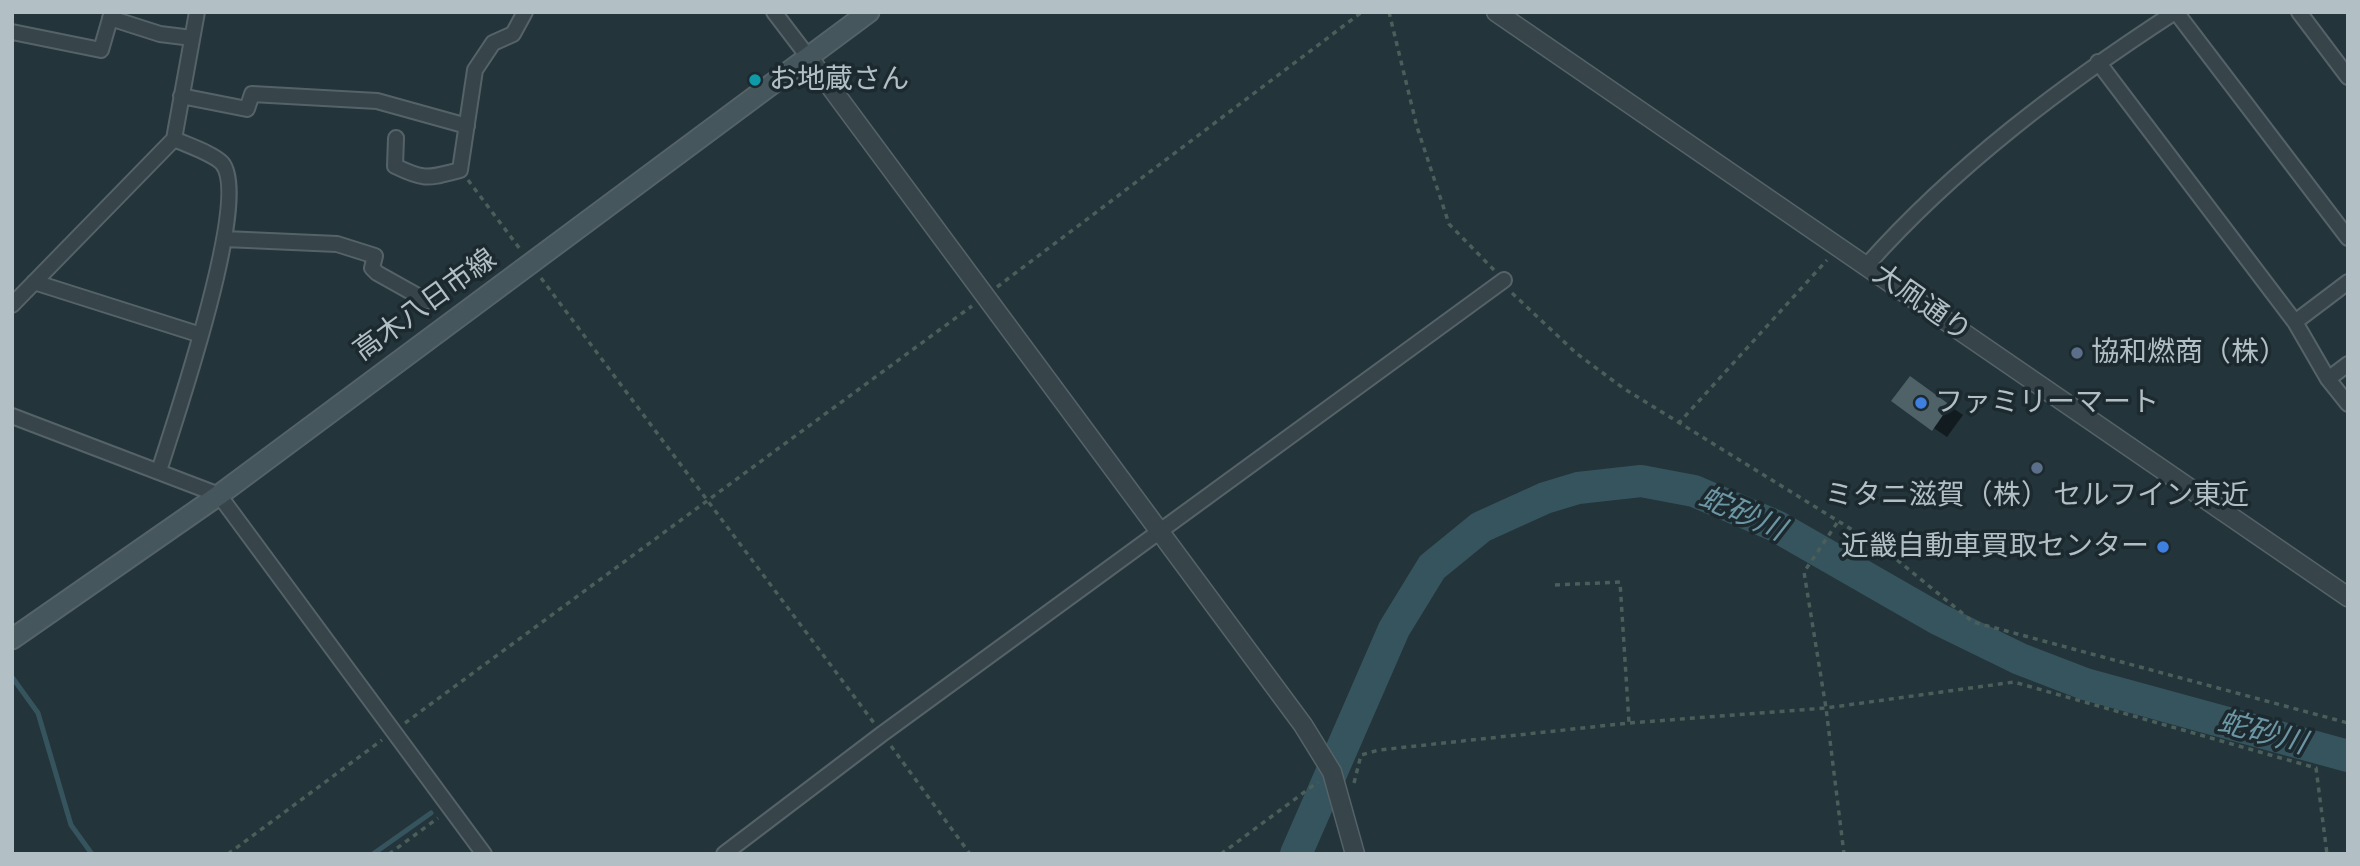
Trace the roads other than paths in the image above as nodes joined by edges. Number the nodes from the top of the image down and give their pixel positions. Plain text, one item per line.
1 (197, 12) edge
2 (524, 12) edge
3 (774, 12) edge
4 (869, 12) edge
5 (1496, 12) edge
6 (2176, 12) edge
7 (2299, 12) edge
8 (111, 15) edge
9 (12, 32) edge
10 (192, 38) junction
11 (809, 58) junction
12 (2098, 62) junction
13 (2348, 76) edge
14 (181, 96) junction
15 (467, 126) junction
16 (174, 138) junction
17 (396, 138) dead end
18 (2348, 238) edge
19 (225, 239) junction
20 (1867, 265) junction
21 (1504, 280) road end
22 (34, 282) junction
23 (2348, 282) edge
24 (427, 301) dead end
25 (12, 305) edge
26 (2295, 322) junction
27 (201, 335) junction
28 (2348, 364) edge
29 (2328, 379) junction
30 (2348, 404) edge
31 (12, 416) edge
32 (159, 471) junction
33 (219, 495) junction
34 (1159, 531) junction
35 (2348, 597) edge
36 (12, 639) edge
37 (484, 854) edge
38 (724, 854) edge
39 (1355, 854) edge

1 - 10 street
2 - 15 street
3 - 11 street
4 - 11 main road, 高木八日市線
5 - 20 street, 大凧通り
6 - 12 street
6 - 18 street
7 - 13 street
8 - 9 street
8 - 10 street
10 - 14 street
11 - 33 main road, 高木八日市線
11 - 34 street
12 - 20 street
12 - 26 street
14 - 15 street
14 - 16 street
15 - 17 street
16 - 19 street
16 - 22 street
19 - 24 street
19 - 27 street
20 - 35 street, 大凧通り
21 - 34 street
22 - 25 street
22 - 27 street
23 - 26 street
26 - 29 street
27 - 32 street
28 - 29 street
29 - 30 street
31 - 32 street
32 - 33 street
33 - 36 main road, 高木八日市線
33 - 37 street
34 - 38 street
34 - 39 street

